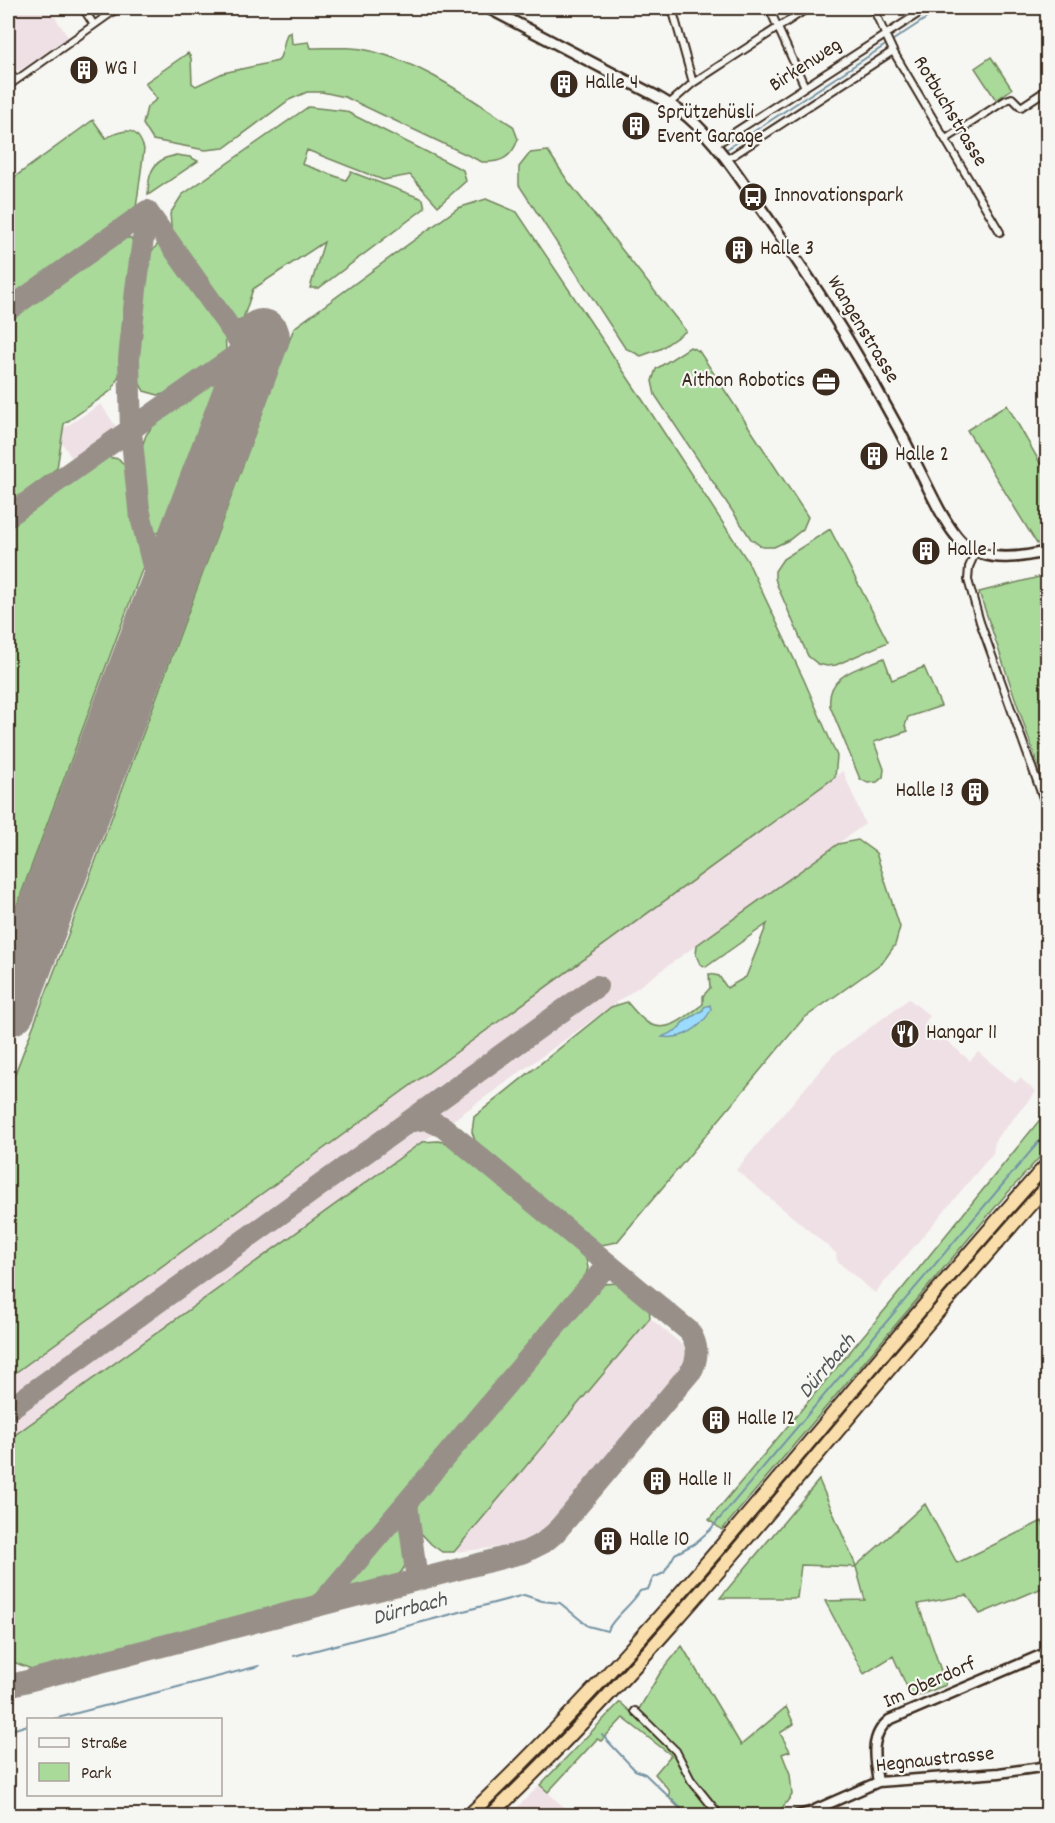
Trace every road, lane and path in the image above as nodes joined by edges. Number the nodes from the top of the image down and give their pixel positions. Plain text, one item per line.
1 (83, 8) edge
2 (118, 8) edge
3 (488, 8) edge
4 (672, 8) edge
5 (769, 8) edge
6 (808, 8) edge
7 (873, 8) edge
8 (927, 8) edge
9 (94, 25) junction
10 (778, 27) junction
11 (886, 37) junction
12 (892, 49) junction
13 (8, 70) edge
14 (16, 80) junction
15 (693, 83) junction
16 (8, 86) edge
17 (805, 87) junction
18 (1047, 89) edge
19 (669, 104) junction
20 (946, 139) junction
21 (715, 145) junction
22 (726, 160) junction
23 (1000, 232) dead end
24 (976, 551) junction
25 (1047, 551) edge
26 (1047, 812) edge
27 (1047, 1163) edge
28 (1047, 1185) edge
29 (1047, 1652) edge
30 (635, 1711) dead end
31 (1047, 1766) edge
32 (878, 1782) junction
33 (468, 1815) edge
34 (490, 1815) edge
35 (720, 1815) edge
36 (795, 1815) edge

1 - 9 street
2 - 9 street
3 - 19 main road, Wangenstrasse
4 - 15 street
5 - 10 street
6 - 10 street
7 - 11 street, Rotbuchstrasse
8 - 11 street, Birkenweg
9 - 14 street
10 - 15 street
10 - 17 street
11 - 12 street, Rotbuchstrasse
11 - 17 street, Birkenweg
12 - 20 street, Rotbuchstrasse
12 - 22 street
13 - 14 street
14 - 16 street
15 - 19 street
17 - 21 street, Birkenweg
18 - 20 street
19 - 21 main road, Wangenstrasse
20 - 23 street, Rotbuchstrasse
21 - 22 main road, Wangenstrasse
22 - 24 main road, Wangenstrasse
24 - 25 main road
24 - 26 street
27 - 33 highway
28 - 34 highway
29 - 32 street, Im Oberdorf
30 - 35 street
31 - 32 street, Hegnaustrasse
32 - 36 street, Hegnaustrasse

